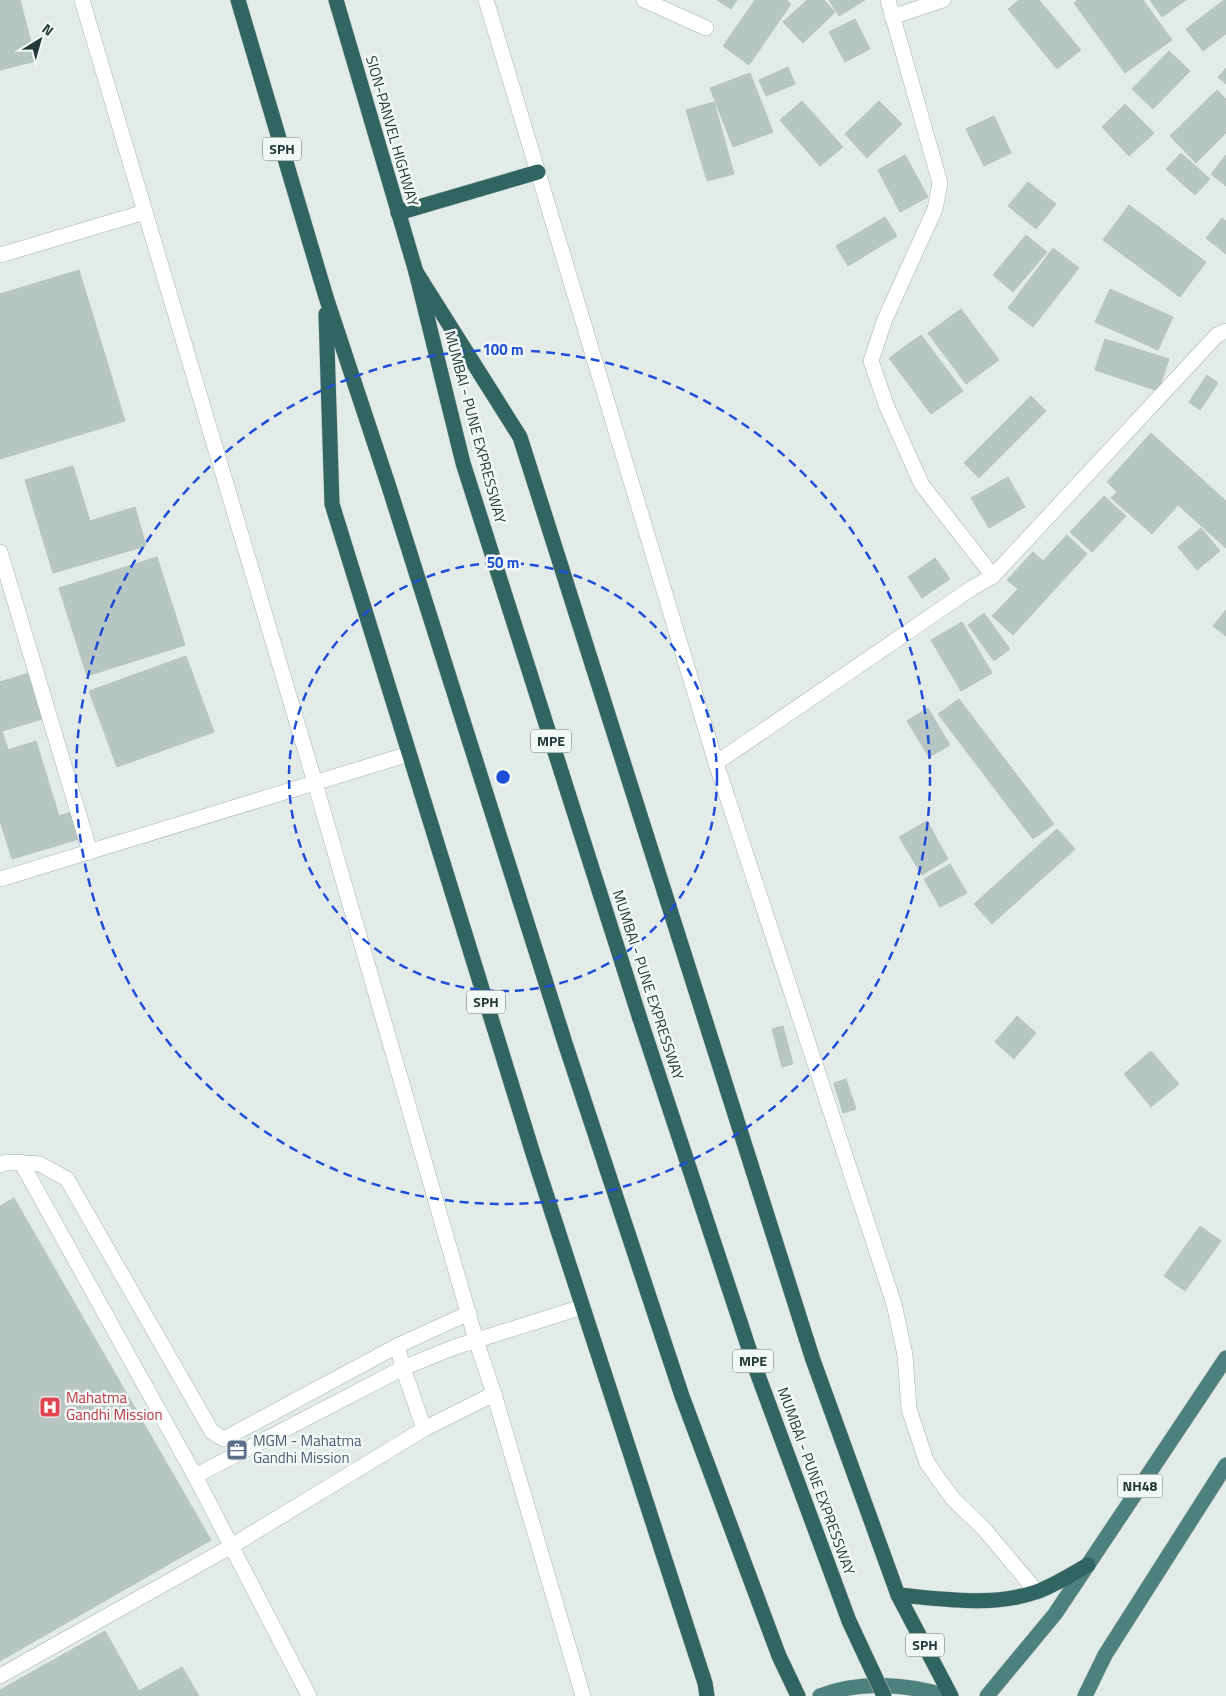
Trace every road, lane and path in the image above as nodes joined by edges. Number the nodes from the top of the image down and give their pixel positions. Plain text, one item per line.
1 (82, 0) edge
2 (238, 0) edge
3 (336, 0) edge
4 (486, 0) edge
5 (644, 0) edge
6 (888, 0) edge
7 (943, 0) edge
8 (892, 17) junction
9 (706, 28) dead end
10 (538, 172) junction
11 (145, 212) junction
12 (398, 213) junction
13 (0, 255) edge
14 (416, 272) junction
15 (326, 297) junction
16 (1226, 319) edge
17 (1221, 333) edge
18 (0, 552) edge
19 (993, 576) junction
20 (409, 754) junction
21 (716, 763) junction
22 (315, 783) junction
23 (90, 852) junction
24 (0, 880) edge
25 (21, 1162) junction
26 (0, 1165) edge
27 (582, 1307) junction
28 (469, 1313) junction
29 (476, 1340) junction
30 (397, 1346) junction
31 (1226, 1358) edge
32 (403, 1368) junction
33 (494, 1394) junction
34 (424, 1429) junction
35 (1226, 1465) edge
36 (194, 1476) junction
37 (230, 1547) junction
38 (1088, 1565) junction
39 (1036, 1592) junction
40 (898, 1595) junction
41 (0, 1676) edge
42 (308, 1696) edge
43 (583, 1696) edge
44 (707, 1696) edge
45 (798, 1696) edge
46 (820, 1696) edge
47 (884, 1696) edge
48 (947, 1696) edge
49 (952, 1696) edge
50 (987, 1696) edge
51 (1085, 1696) edge

1 - 11 street
2 - 15 highway, SPH
3 - 12 highway, SION-PANVEL HIGHWAY / SPH
4 - 10 street
5 - 9 street
6 - 8 street
7 - 8 street
8 - 19 street
10 - 12 highway
10 - 21 street
11 - 13 street
11 - 22 street
12 - 14 highway, SION-PANVEL HIGHWAY / SPH
14 - 40 highway, SPH
14 - 47 highway, MUMBAI - PUNE EXPRESSWAY / MPE, bridge
15 - 20 highway, SPH
15 - 45 highway
16 - 17 street
17 - 19 street
18 - 23 street
19 - 21 street
20 - 22 street
20 - 27 highway, SPH
21 - 39 street
22 - 23 street
22 - 28 street
23 - 24 street
25 - 26 street
25 - 30 street
25 - 36 street
27 - 29 street
27 - 44 highway, SPH
28 - 29 street
28 - 30 street
29 - 32 street
29 - 33 street
30 - 32 street
31 - 38 highway, NH48
32 - 34 street
32 - 36 street
33 - 34 street
33 - 43 street
34 - 37 street
35 - 51 highway
36 - 37 street
37 - 41 street
37 - 42 street
38 - 39 highway
38 - 50 highway, NH48
39 - 40 highway
40 - 49 highway, SPH
46 - 48 highway

